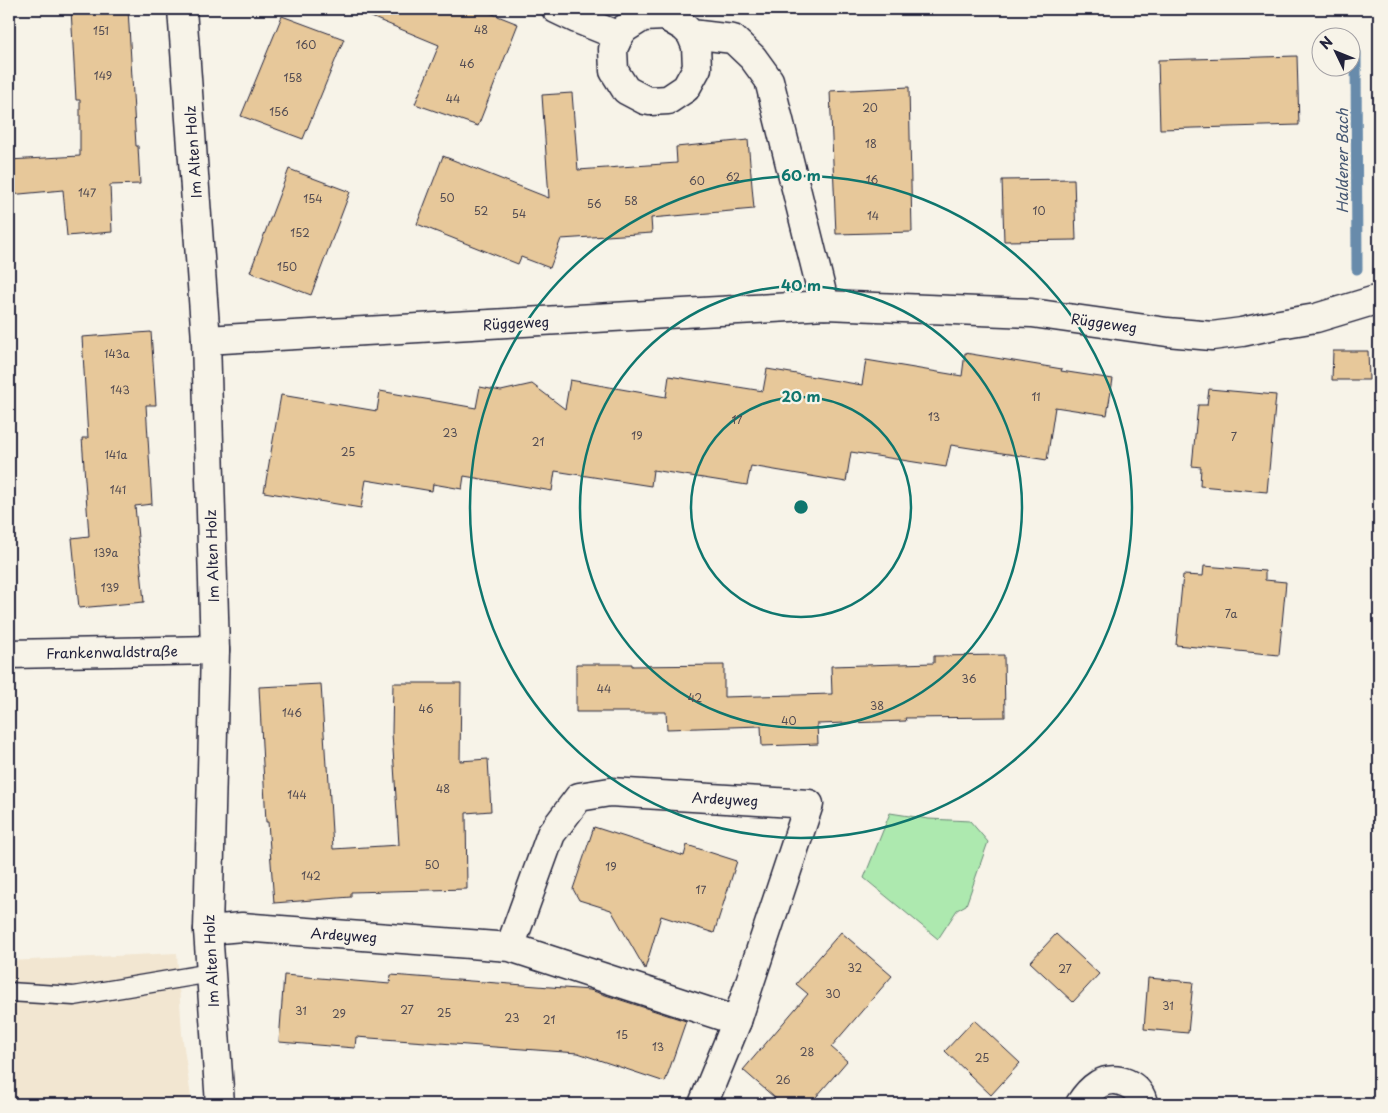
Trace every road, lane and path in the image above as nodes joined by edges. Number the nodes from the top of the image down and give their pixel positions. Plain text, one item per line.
1 (182, 9) edge
2 (556, 9) edge
3 (691, 34) junction
4 (619, 36) junction
5 (1379, 299) edge
6 (825, 305) junction
7 (206, 340) junction
8 (214, 650) junction
9 (9, 654) edge
10 (208, 930) junction
11 (510, 947) junction
12 (211, 973) junction
13 (9, 992) edge
14 (737, 1021) junction
15 (220, 1104) edge
16 (703, 1104) edge
17 (1080, 1104) edge
18 (1143, 1104) edge

1 - 7 street, Im Alten Holz
2 - 4 street
3 - 4 street
3 - 4 street
3 - 6 street
5 - 6 street, Rüggeweg
6 - 7 street, Rüggeweg
7 - 8 street, Im Alten Holz
8 - 9 street, Frankenwaldstraße
8 - 10 street, Im Alten Holz
10 - 11 street, Ardeyweg
10 - 12 street, Im Alten Holz
11 - 14 street, Ardeyweg
11 - 14 street, Ardeyweg
12 - 13 lane
12 - 15 street, Im Alten Holz
14 - 16 street, Ardeyweg
17 - 18 street

